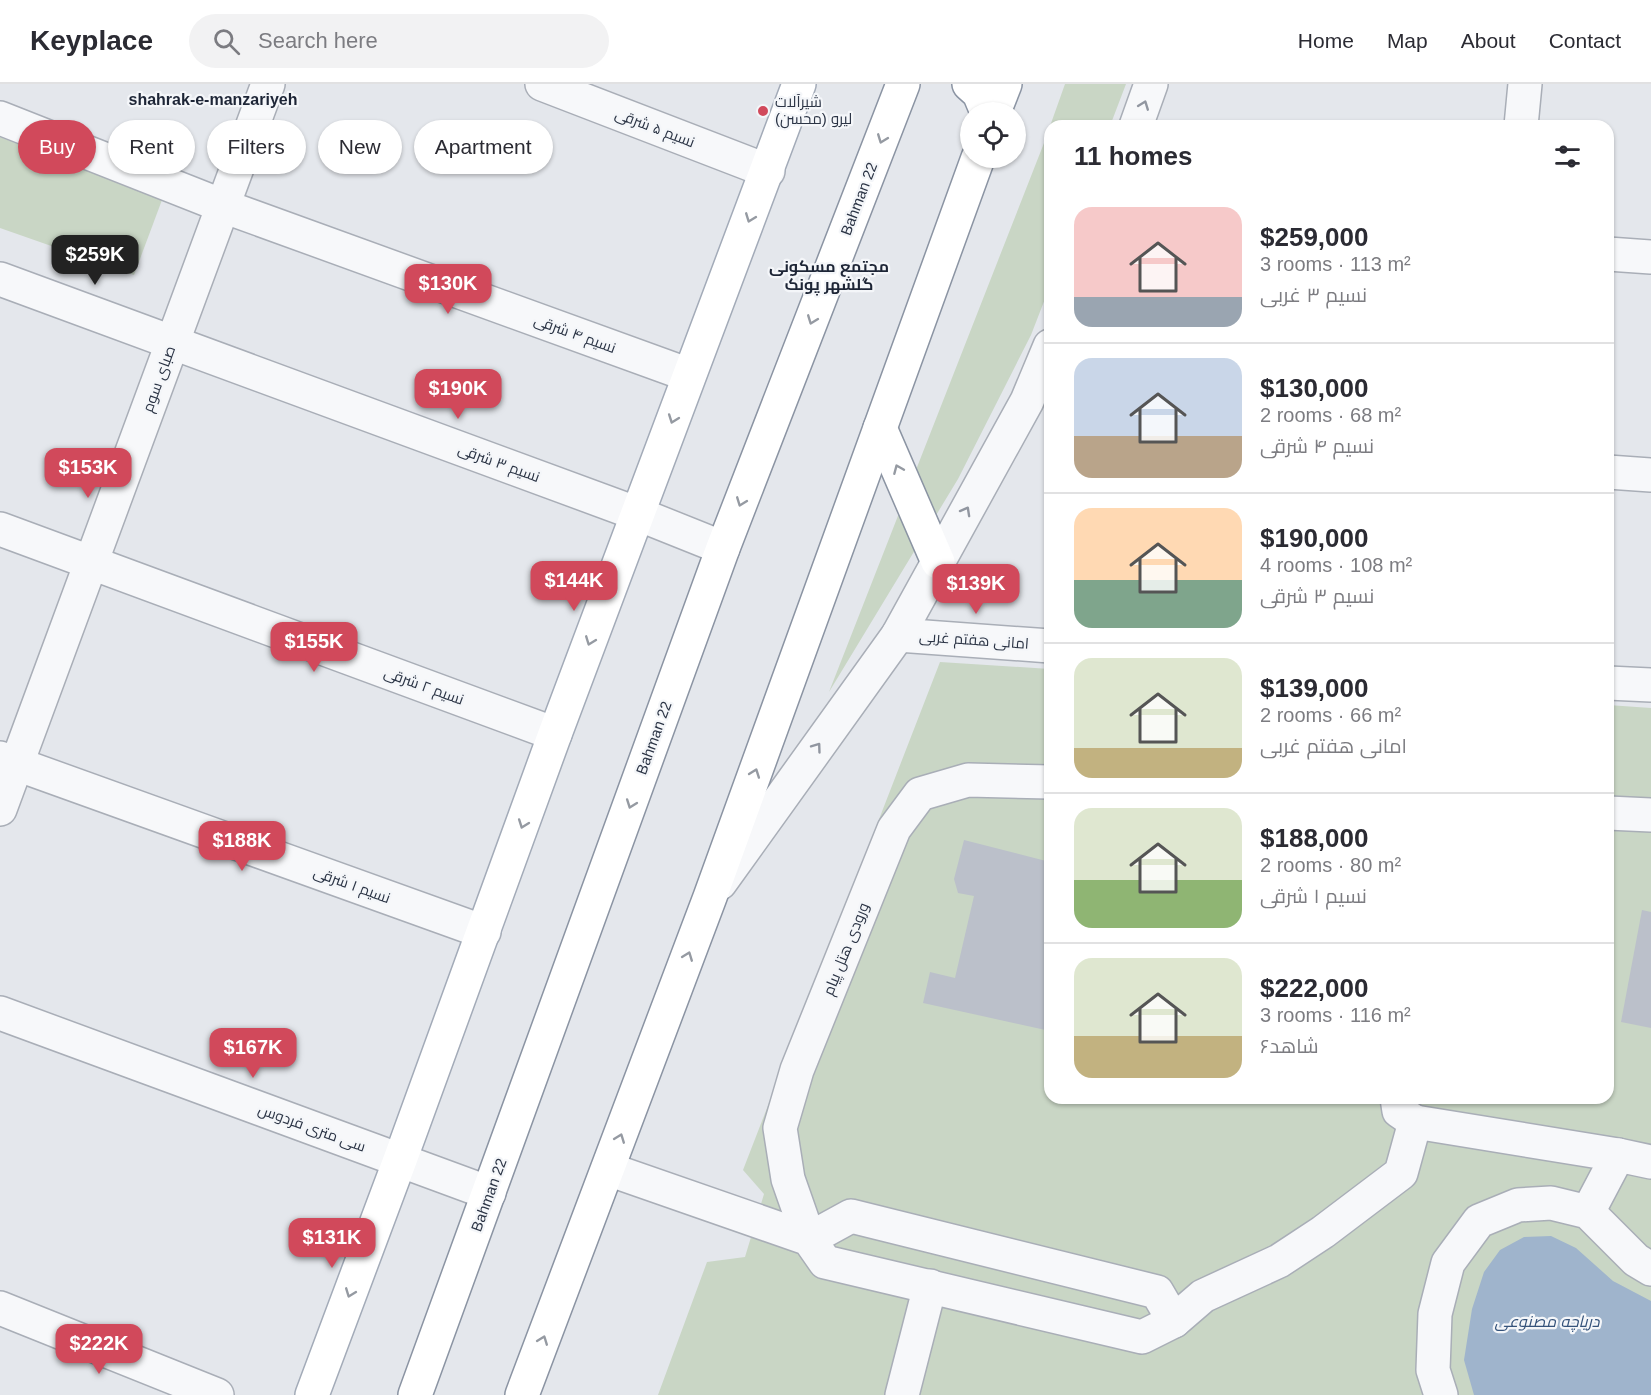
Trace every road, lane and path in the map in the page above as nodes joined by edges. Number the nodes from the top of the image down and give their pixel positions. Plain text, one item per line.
1 (268, 84) edge
2 (542, 84) edge
3 (800, 84) edge
4 (969, 84) edge
5 (1005, 84) edge
6 (1151, 84) edge
7 (1525, 84) edge
8 (904, 88) edge
9 (983, 102) edge
10 (998, 102) edge
11 (0, 118) edge
12 (1138, 120) edge
13 (1522, 120) edge
14 (974, 168) edge
15 (768, 171) junction
16 (223, 206) junction
17 (1614, 254) edge
18 (1651, 257) edge
19 (0, 279) edge
20 (173, 342) junction
21 (1044, 360) edge
22 (689, 375) junction
23 (880, 428) junction
24 (1614, 472) edge
25 (1651, 475) edge
26 (638, 514) junction
27 (0, 529) edge
28 (723, 548) junction
29 (938, 562) junction
30 (91, 564) junction
31 (898, 635) junction
32 (1044, 645) edge
33 (1614, 683) edge
34 (1651, 685) edge
35 (555, 734) junction
36 (8, 761) edge
37 (1044, 782) edge
38 (0, 809) edge
39 (1614, 813) edge
40 (1651, 815) edge
41 (710, 897) junction
42 (484, 932) junction
43 (0, 1013) edge
44 (1406, 1110) edge
45 (1618, 1155) junction
46 (400, 1160) junction
47 (1651, 1162) edge
48 (608, 1169) junction
49 (489, 1193) junction
50 (1588, 1212) junction
51 (809, 1239) junction
52 (1651, 1269) edge
53 (930, 1286) junction
54 (0, 1308) edge
55 (1174, 1321) junction
56 (217, 1395) edge
57 (312, 1395) edge
58 (415, 1395) edge
59 (522, 1395) edge
60 (902, 1395) edge
61 (1441, 1395) edge

1 - 16 street, صبای سوم
2 - 15 street, نسیم ۵ شرقی
3 - 15 main road
4 - 9 main road
5 - 10 main road
12 -> 6 street
7 - 13 street
8 -> 28 main road, Bahman 22
11 - 16 street, نسیم ۴ شرقی
14 - 23 main road
15 -> 22 main road
16 - 20 street, صبای سوم
16 - 22 street, نسیم ۴ شرقی
17 - 18 street
19 - 20 street, نسیم ۳ شرقی
20 - 26 street, نسیم ۳ شرقی
20 - 30 street, صبای سوم
29 -> 21 street
22 -> 26 main road
29 -> 23 main road
41 -> 23 main road
24 - 25 street
26 - 28 street, نسیم ۳ شرقی
26 -> 35 main road
27 - 30 street, نسیم ۲ شرقی
28 -> 49 main road, Bahman 22
29 - 31 street
30 - 35 street, نسیم ۲ شرقی
30 - 36 street, صبای سوم
31 - 32 street, امانی هفتم غربی
41 -> 31 street
33 - 34 street
35 -> 42 main road
36 - 38 street, صبای سوم
36 - 42 street, نسیم ۱ شرقی
37 - 51 street, ورودی هتل پیام
39 - 40 street
48 -> 41 main road
42 - 46 main road
43 - 46 street, سی متری فردوس
44 - 45 street
44 - 55 street, ورودی هتل پیام
45 - 47 street
45 - 50 street
46 - 49 street, سی متری فردوس
46 -> 57 main road
48 - 51 street
59 -> 48 main road
49 - 58 main road, Bahman 22
50 - 52 street
50 - 61 street
51 - 53 street, ورودی هتل پیام
51 - 55 street
53 - 55 street, ورودی هتل پیام
53 - 60 street
54 - 56 street

